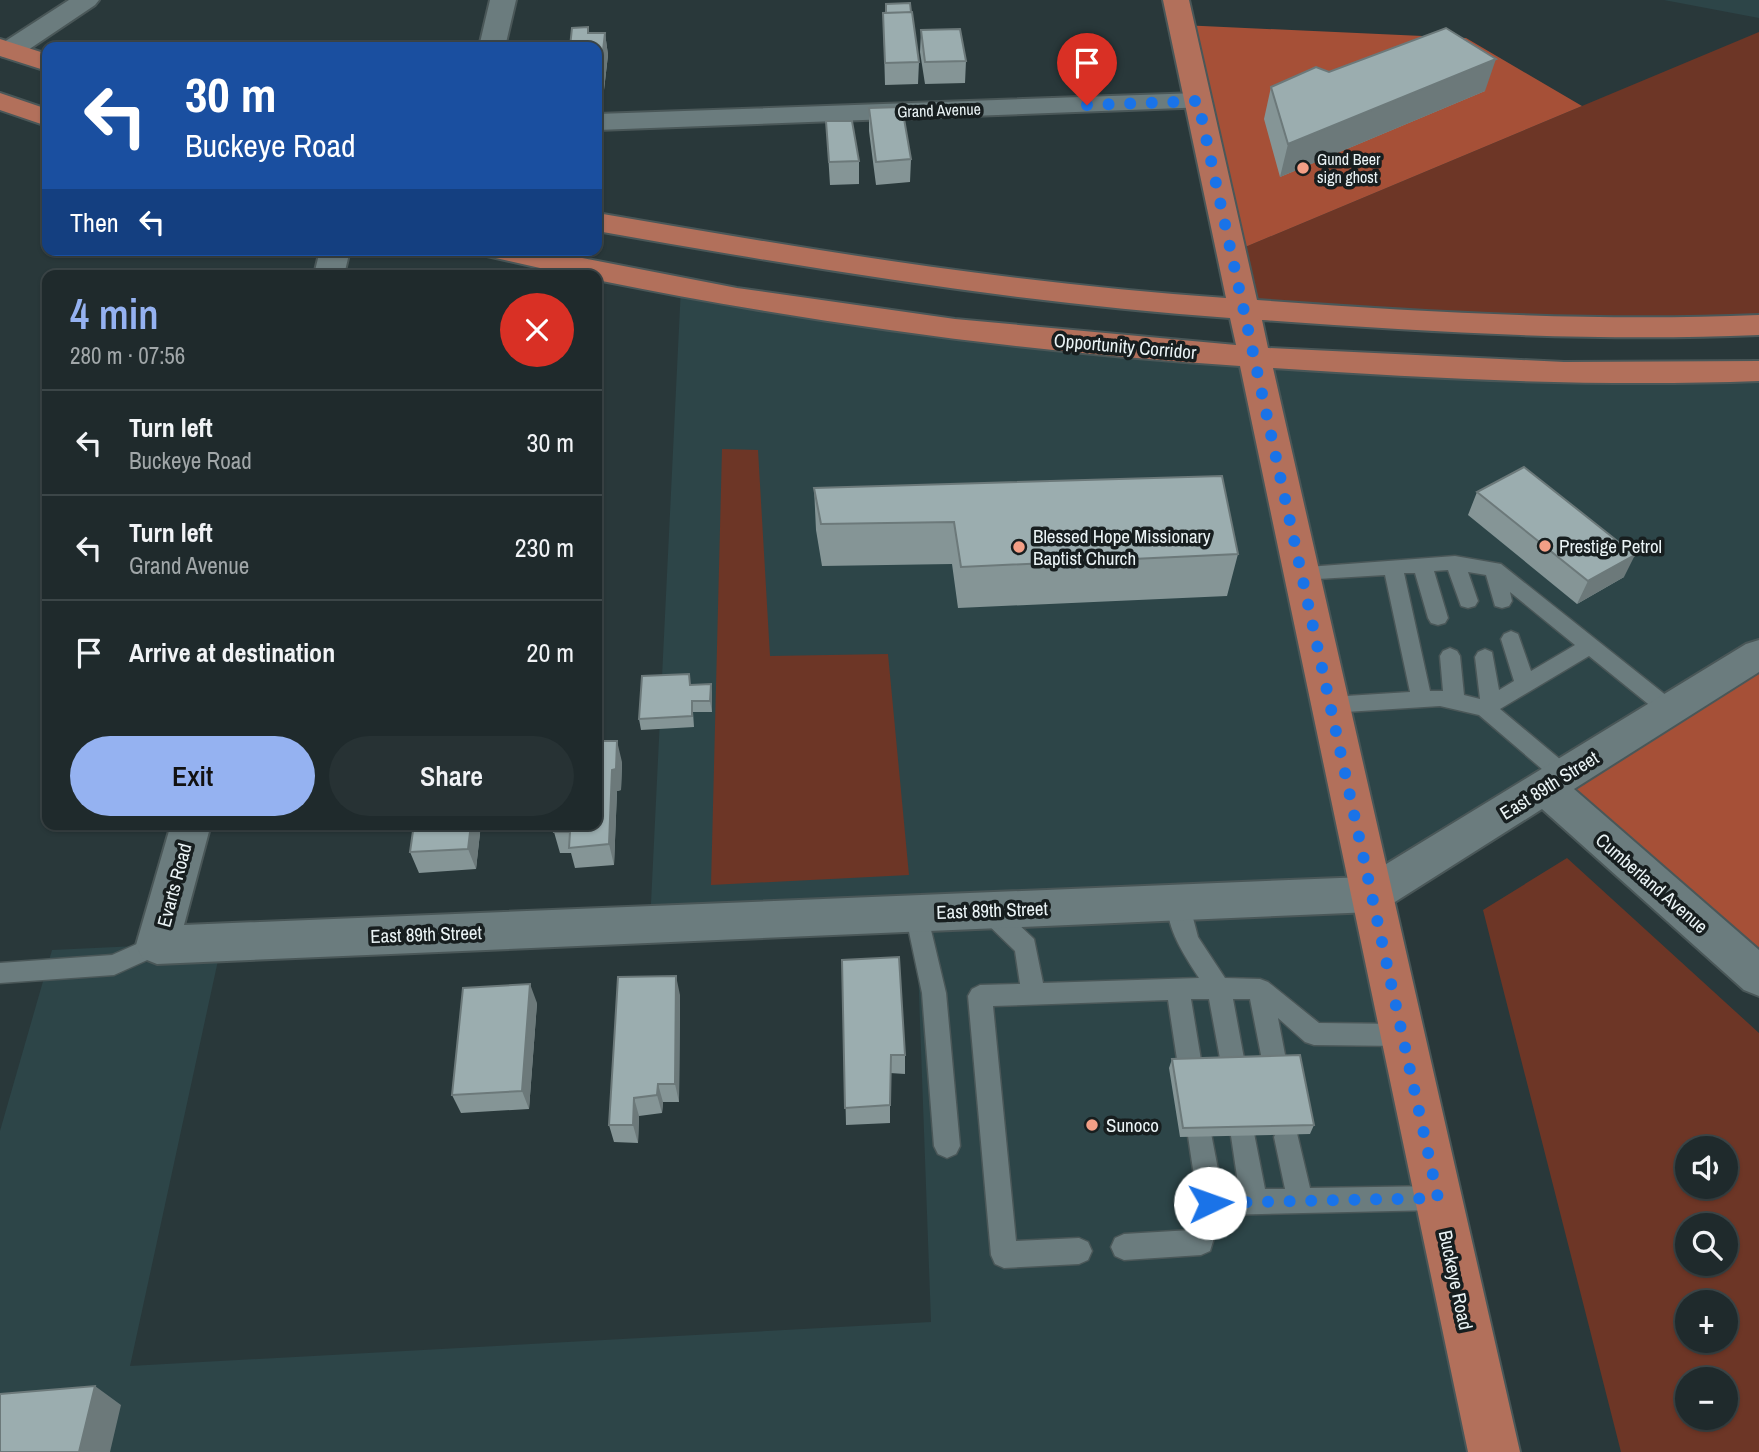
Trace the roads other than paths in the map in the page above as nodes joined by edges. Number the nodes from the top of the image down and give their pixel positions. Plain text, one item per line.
1 (86, 0) edge
2 (503, 0) edge
3 (1176, 0) edge
4 (493, 42) edge
5 (5, 48) edge
6 (42, 61) edge
7 (0, 101) edge
8 (1198, 101) junction
9 (42, 116) edge
10 (602, 122) edge
11 (602, 223) edge
12 (525, 256) edge
13 (590, 270) edge
14 (602, 272) edge
15 (1243, 309) junction
16 (1759, 324) edge
17 (1254, 358) junction
18 (1759, 372) edge
19 (1455, 562) junction
20 (1423, 566) junction
21 (1393, 568) junction
22 (1494, 569) junction
23 (1301, 573) junction
24 (1468, 601) dead end
25 (1502, 601) dead end
26 (1438, 618) dead end
27 (1511, 639) dead end
28 (1592, 645) junction
29 (1759, 654) edge
30 (1450, 656) dead end
31 (1485, 657) dead end
32 (1525, 685) junction
33 (1422, 699) junction
34 (1454, 701) junction
35 (1330, 705) junction
36 (1488, 706) junction
37 (1670, 710) junction
38 (1556, 782) junction
39 (189, 830) edge
40 (1372, 894) junction
41 (1179, 902) junction
42 (988, 910) junction
43 (916, 913) junction
44 (158, 945) junction
45 (0, 974) edge
46 (1759, 977) edge
47 (1219, 988) junction
48 (1178, 989) junction
49 (1260, 989) junction
50 (1033, 994) junction
51 (1402, 1035) junction
52 (1233, 1064) edge
53 (1275, 1065) edge
54 (1190, 1066) edge
55 (1201, 1136) edge
56 (1244, 1136) edge
57 (1287, 1137) edge
58 (947, 1146) dead end
59 (1438, 1198) junction
60 (1300, 1200) junction
61 (1254, 1201) junction
62 (1210, 1203) junction
63 (1124, 1247) dead end
64 (1079, 1251) dead end
65 (1494, 1452) edge

1 - 5 street
2 - 4 street
3 - 8 main road, Buckeye Road
5 - 6 main road
7 - 9 main road
8 - 10 street, Grand Avenue
8 - 15 main road, Buckeye Road
11 - 15 main road
12 - 13 main road, Opportunity Corridor
14 - 17 main road, Opportunity Corridor
15 - 16 main road
15 - 17 main road, Buckeye Road
17 - 18 main road, Opportunity Corridor
17 - 23 main road, Buckeye Road
19 - 20 lane
19 - 22 lane
19 - 24 lane
20 - 21 lane
20 - 26 lane
21 - 23 lane
21 - 33 lane
22 - 25 lane
22 - 28 lane
23 - 35 main road, Buckeye Road
27 - 32 lane
28 - 32 lane
28 - 37 lane
29 - 37 street, East 89th Street
30 - 34 lane
31 - 36 lane
32 - 36 lane
33 - 34 lane
33 - 35 lane
34 - 36 lane
35 - 40 main road, Buckeye Road
36 - 38 lane
37 - 38 street, East 89th Street
38 - 40 street, East 89th Street
38 - 46 street, Cumberland Avenue
39 - 44 street, Evarts Road
40 - 41 street, East 89th Street
40 - 51 main road, Buckeye Road
41 - 42 street, East 89th Street
41 - 47 lane
42 - 43 street, East 89th Street
42 - 50 lane
43 - 44 street, East 89th Street
43 - 58 lane
44 - 45 lane
47 - 48 lane
47 - 49 lane
47 - 52 lane
48 - 50 lane
48 - 54 lane
49 - 51 lane
49 - 53 lane
50 - 64 lane
51 - 59 main road, Buckeye Road
55 - 62 lane
56 - 61 lane
57 - 60 lane
59 - 60 lane
59 - 65 main road, Buckeye Road
60 - 61 lane
61 - 62 lane
62 - 63 lane

